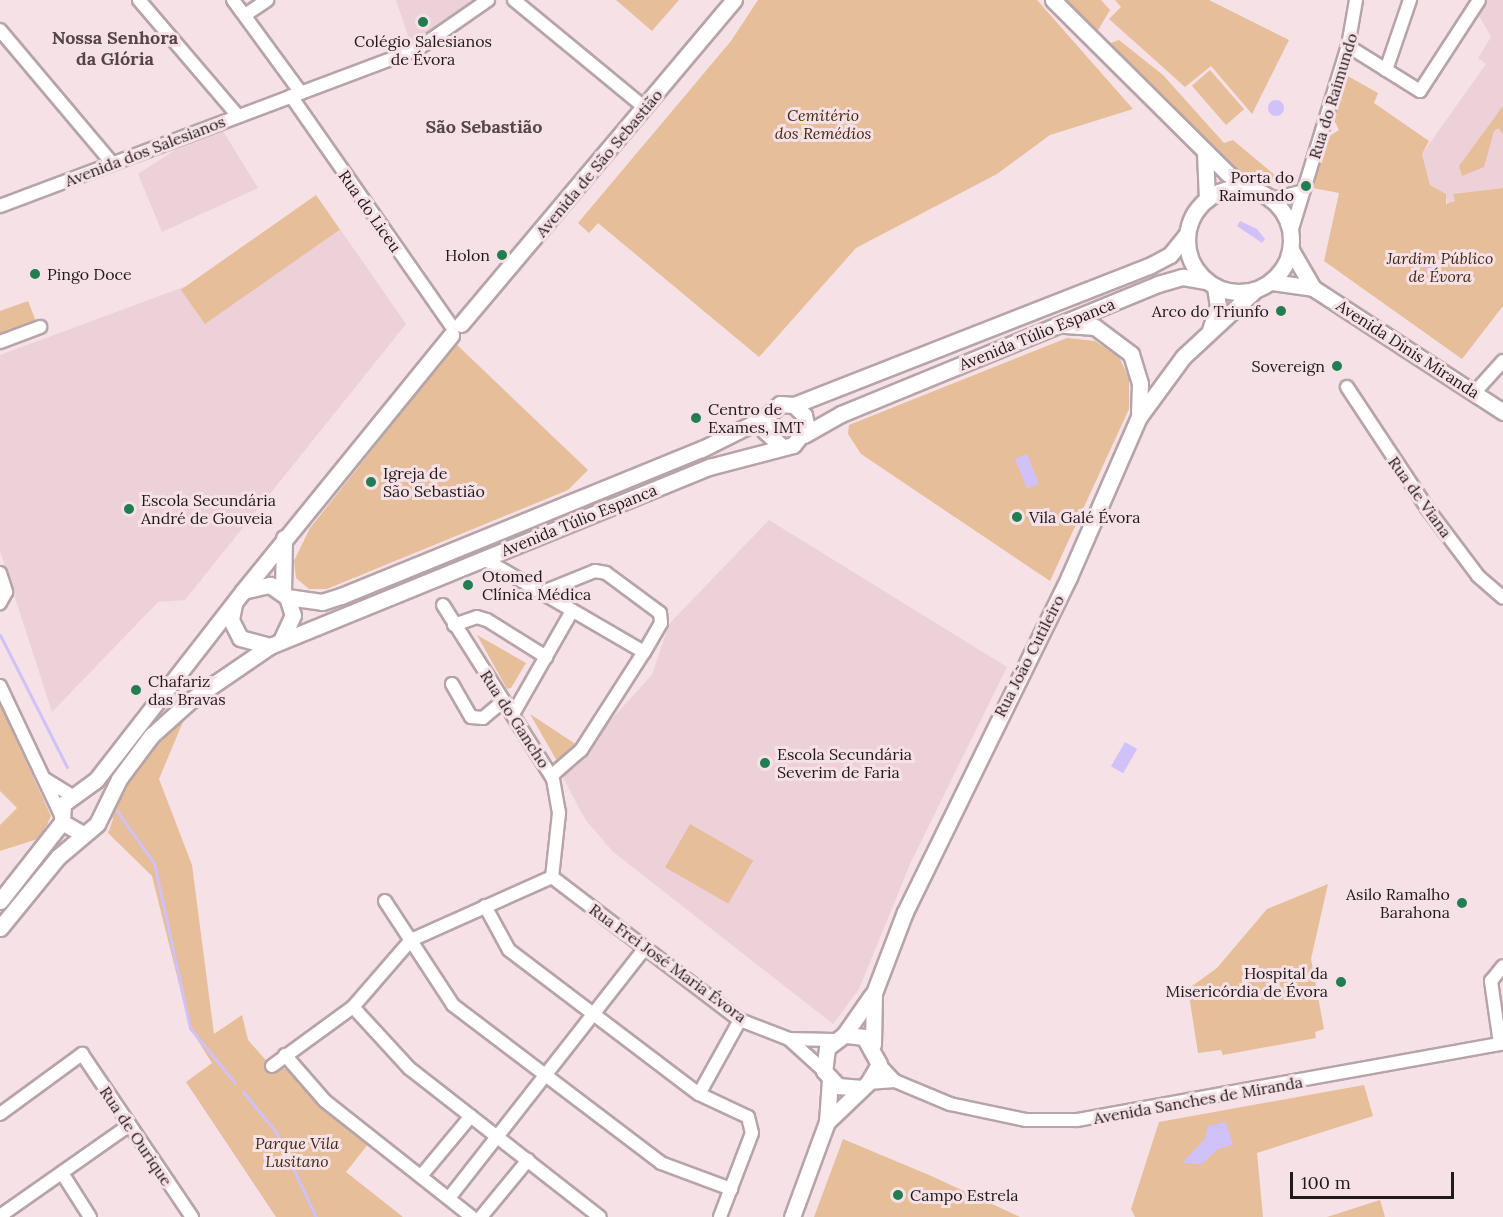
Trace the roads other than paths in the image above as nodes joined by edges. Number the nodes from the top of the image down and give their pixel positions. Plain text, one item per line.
1 (139, 0) edge
2 (233, 0) edge
3 (267, 0) edge
4 (488, 0) edge
5 (514, 0) edge
6 (734, 0) edge
7 (1053, 0) edge
8 (1356, 0) edge
9 (1410, 0) edge
10 (1479, 0) edge
11 (244, 15) junction
12 (0, 30) edge
13 (1348, 46) junction
14 (1386, 70) junction
15 (296, 95) junction
16 (645, 108) junction
17 (238, 116) junction
18 (1202, 145) junction
19 (112, 163) junction
20 (1251, 189) junction
21 (1303, 191) junction
22 (1207, 199) junction
23 (1272, 200) junction
24 (2, 201) edge
25 (1291, 232) junction
26 (1187, 234) junction
27 (1291, 250) junction
28 (1272, 282) junction
29 (1211, 284) junction
30 (1313, 288) junction
31 (1254, 291) junction
32 (1059, 325) junction
33 (40, 327) dead end
34 (454, 328) junction
35 (1208, 334) junction
36 (0, 342) edge
37 (1503, 361) edge
38 (1347, 387) dead end
39 (1475, 392) junction
40 (794, 405) junction
41 (1503, 412) edge
42 (766, 417) junction
43 (1139, 417) junction
44 (804, 435) junction
45 (780, 445) junction
46 (284, 538) junction
47 (513, 547) junction
48 (484, 559) junction
49 (507, 570) junction
50 (0, 573) edge
51 (543, 592) junction
52 (239, 595) junction
53 (285, 595) junction
54 (1503, 598) edge
55 (0, 603) edge
56 (443, 605) dead end
57 (572, 611) junction
58 (454, 625) junction
59 (275, 643) junction
60 (644, 651) junction
61 (546, 657) junction
62 (452, 684) dead end
63 (0, 686) edge
64 (503, 701) junction
65 (513, 714) junction
66 (552, 775) junction
67 (44, 779) junction
68 (76, 795) junction
69 (100, 813) junction
70 (62, 818) junction
71 (81, 833) junction
72 (552, 878) junction
73 (0, 901) edge
74 (385, 901) dead end
75 (485, 906) junction
76 (0, 928) edge
77 (411, 940) junction
78 (645, 948) junction
79 (1503, 966) edge
80 (874, 993) junction
81 (353, 1007) junction
82 (593, 1014) junction
83 (740, 1020) junction
84 (839, 1038) junction
85 (789, 1039) junction
86 (873, 1044) junction
87 (1502, 1044) edge
88 (285, 1055) junction
89 (879, 1065) junction
90 (272, 1066) dead end
91 (827, 1075) junction
92 (546, 1077) junction
93 (895, 1081) junction
94 (864, 1085) junction
95 (699, 1094) junction
96 (0, 1114) edge
97 (471, 1116) junction
98 (827, 1122) junction
99 (128, 1126) junction
100 (499, 1137) junction
101 (528, 1160) junction
102 (62, 1173) junction
103 (421, 1176) junction
104 (730, 1189) junction
105 (449, 1198) junction
106 (0, 1216) edge
107 (90, 1217) edge
108 (192, 1217) edge
109 (472, 1217) edge
110 (481, 1217) edge
111 (600, 1217) edge
112 (720, 1217) edge
113 (792, 1217) edge

1 - 17 street
2 - 11 street, Rua do Liceu
3 - 11 street
4 - 15 street, Avenida dos Salesianos
5 - 16 street
6 - 16 main road, Avenida de São Sebastião
7 - 18 main road
8 - 13 street, Rua do Raimundo
9 - 14 street
10 - 14 street
11 - 15 street, Rua do Liceu
12 - 19 street
13 - 14 street
13 - 21 street, Rua do Raimundo
15 - 17 street, Avenida dos Salesianos
15 - 34 street, Rua do Liceu
16 - 34 main road, Avenida de São Sebastião
17 - 19 street, Avenida dos Salesianos
18 - 20 main road
18 - 22 main road
19 - 24 street, Avenida dos Salesianos
20 - 22 main road
20 - 23 main road
21 - 23 street
21 - 25 street, Rua do Raimundo
22 - 26 main road
23 - 25 main road
25 - 27 main road
26 - 29 main road
26 - 40 main road, Avenida Túlio Espanca
27 - 28 main road
27 - 30 main road, Avenida Dinis Miranda
28 - 30 main road, Avenida Dinis Miranda
28 - 31 main road
29 - 31 main road
29 - 32 main road, Avenida Túlio Espanca
29 - 35 main road, Rua João Cutileiro
30 - 39 main road, Avenida Dinis Miranda
31 - 35 main road, Rua João Cutileiro
32 - 43 main road
32 - 44 main road, Avenida Túlio Espanca
33 - 36 street
34 - 46 main road, Avenida de São Sebastião
35 - 43 main road, Rua João Cutileiro
37 - 39 street
38 - 54 street, Rua de Viana
39 - 41 main road, Avenida Dinis Miranda
40 - 42 main road, Avenida Túlio Espanca
40 - 44 main road
42 - 45 main road
42 - 53 main road, Avenida Túlio Espanca
43 - 80 main road, Rua João Cutileiro
44 - 45 main road, Avenida Túlio Espanca
45 - 47 main road, Avenida Túlio Espanca
46 - 52 main road, Avenida de São Sebastião
46 - 53 main road
47 - 48 main road, Avenida Túlio Espanca
47 - 49 street
48 - 49 street
48 - 59 main road, Avenida Túlio Espanca
49 - 51 street
50 - 55 street
51 - 57 street
51 - 60 street
52 - 53 main road, Avenida Túlio Espanca
52 - 59 main road
52 - 68 main road
53 - 59 main road
56 - 58 street, Rua do Gancho
57 - 60 street
57 - 61 street
58 - 61 street
58 - 64 street, Rua do Gancho
59 - 69 main road, Avenida Túlio Espanca
60 - 66 street
61 - 65 street
62 - 64 street
63 - 67 street
64 - 65 street, Rua do Gancho
65 - 66 street, Rua do Gancho
66 - 72 street, Rua do Gancho
67 - 68 street
67 - 70 street
68 - 69 main road
68 - 70 main road
69 - 71 main road, Avenida Túlio Espanca
70 - 71 main road
70 - 73 main road
71 - 76 main road, Avenida Túlio Espanca
72 - 75 street
72 - 78 street, Rua Frei José Maria Évora
74 - 77 street
75 - 77 street
75 - 82 street
77 - 81 street
77 - 92 street
78 - 82 street
78 - 83 street, Rua Frei José Maria Évora
79 - 87 street
80 - 84 main road, Rua João Cutileiro
80 - 86 main road, Rua João Cutileiro
81 - 88 street
81 - 97 street
82 - 92 street
82 - 95 street
83 - 85 street, Rua Frei José Maria Évora
83 - 95 street
84 - 85 street, Rua Frei José Maria Évora
84 - 86 main road
84 - 91 main road, Rua João Cutileiro
85 - 91 street, Rua Frei José Maria Évora
86 - 89 main road, Rua João Cutileiro
87 - 93 street, Avenida Sanches de Miranda
88 - 90 street
88 - 103 street
89 - 93 street, Avenida Sanches de Miranda
89 - 94 main road, Rua João Cutileiro
91 - 94 main road
91 - 98 main road, Rua João Cutileiro
92 - 100 street
92 - 104 street
93 - 94 street, Avenida Sanches de Miranda
94 - 98 main road, Rua João Cutileiro
95 - 104 street
96 - 99 street, Rua de Ourique
97 - 100 street
97 - 103 street
98 - 113 main road, Rua João Cutileiro
99 - 102 street
99 - 108 street, Rua de Ourique
100 - 101 street
100 - 105 street
101 - 110 street
101 - 111 street
102 - 106 street
102 - 107 street
103 - 105 street
104 - 112 street
105 - 109 street

